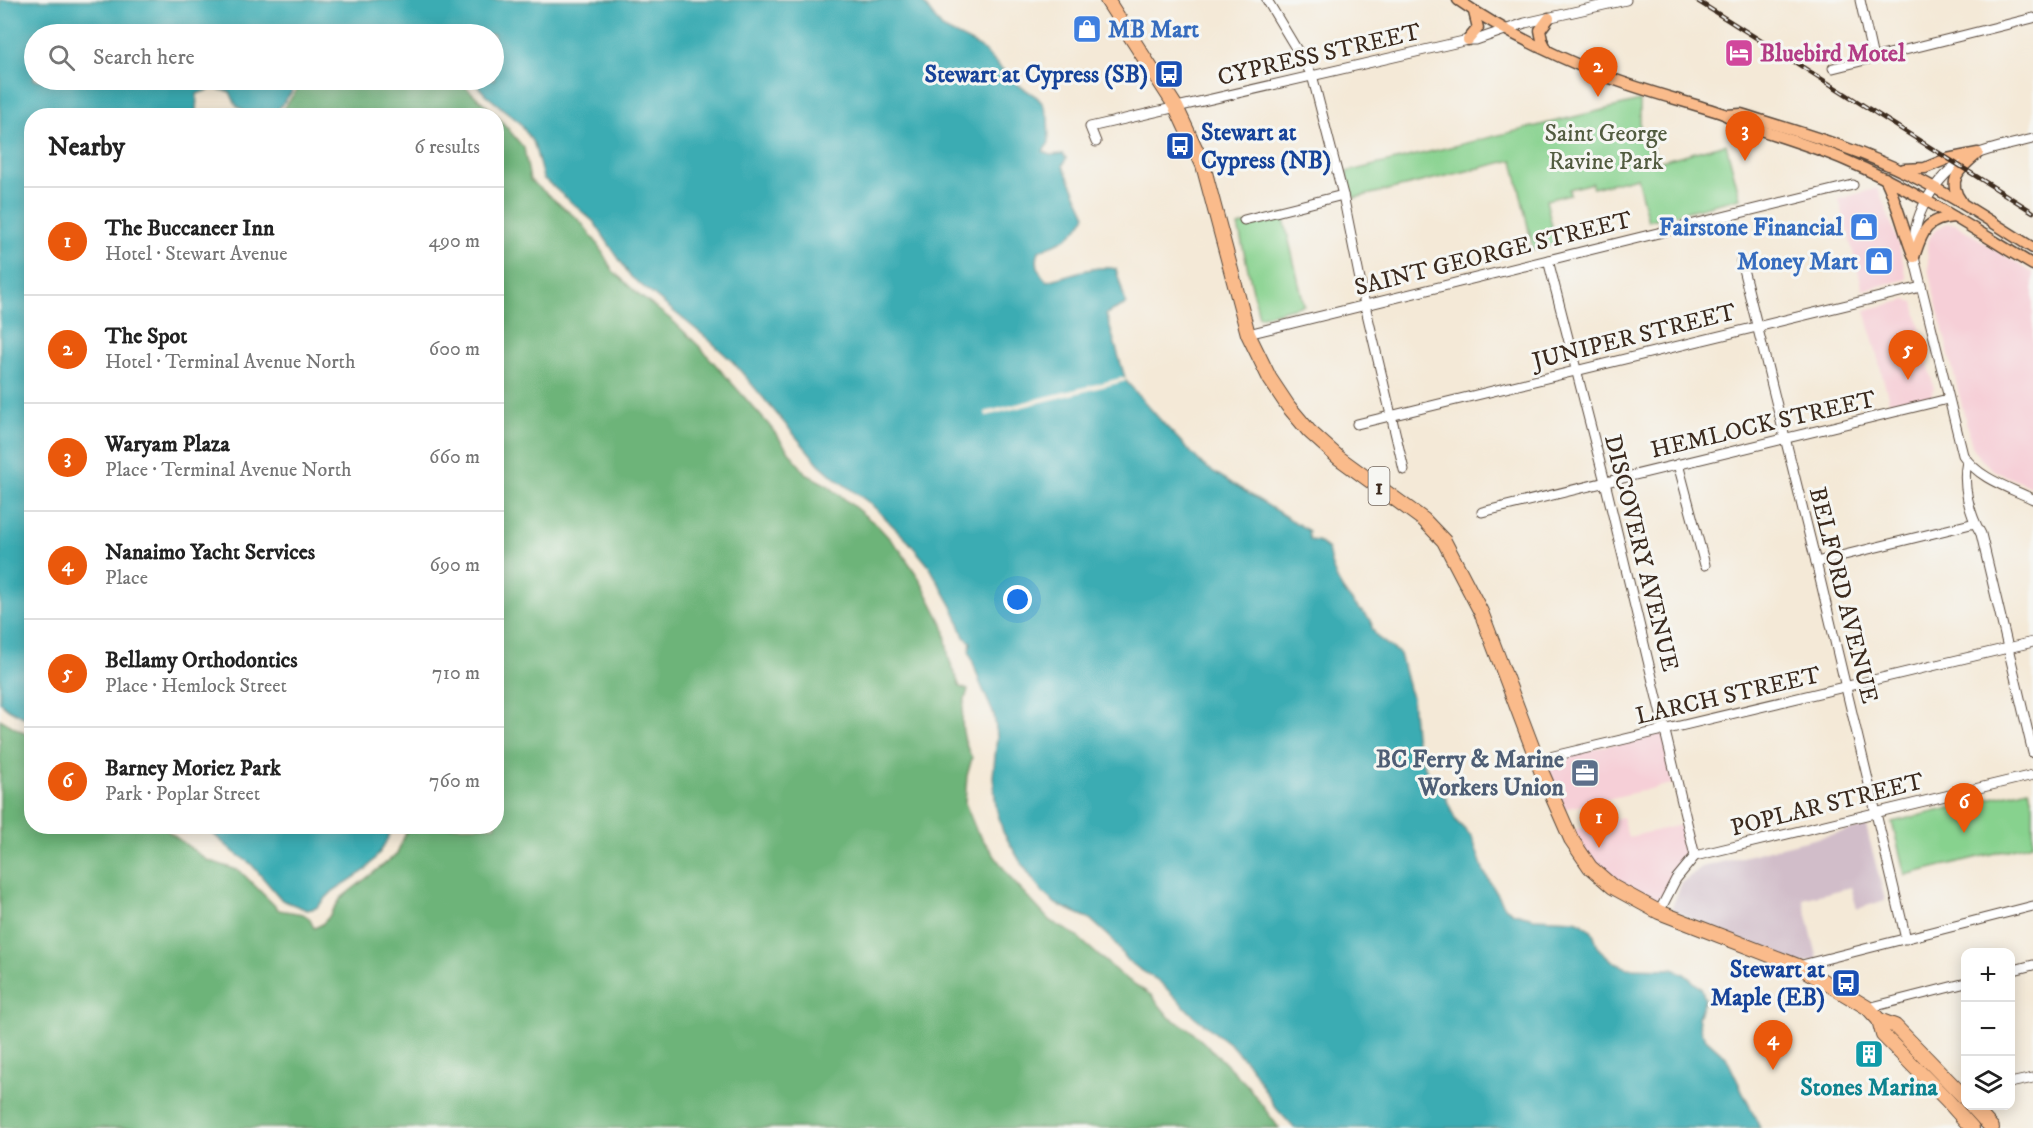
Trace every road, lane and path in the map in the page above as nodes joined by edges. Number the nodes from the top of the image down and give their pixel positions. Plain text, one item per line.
1 (1107, 0) edge
2 (1267, 0) edge
3 (1458, 0) edge
4 (1626, 0) edge
5 (1860, 0) edge
6 (1474, 12) junction
7 (1549, 18) junction
8 (2033, 18) edge
9 (1509, 30) junction
10 (1468, 40) junction
11 (1547, 50) junction
12 (1874, 58) junction
13 (1833, 68) dead end
14 (1312, 75) junction
15 (1176, 107) junction
16 (1726, 115) junction
17 (2033, 139) edge
18 (1096, 142) dead end
19 (1978, 153) junction
20 (1898, 169) junction
21 (1885, 178) junction
22 (1853, 185) dead end
23 (1934, 187) junction
24 (1342, 195) junction
25 (1926, 201) junction
26 (1963, 205) junction
27 (1954, 217) junction
28 (1244, 220) dead end
29 (2033, 248) edge
30 (1914, 257) junction
31 (1548, 260) junction
32 (1741, 261) dead end
33 (2033, 265) edge
34 (1921, 287) junction
35 (1365, 305) junction
36 (1757, 326) junction
37 (1248, 334) junction
38 (1576, 371) junction
39 (1948, 399) junction
40 (1392, 416) junction
41 (1358, 424) dead end
42 (1785, 438) junction
43 (1967, 461) junction
44 (1678, 464) junction
45 (1404, 470) dead end
46 (1605, 482) junction
47 (2033, 499) edge
48 (1482, 512) dead end
49 (1975, 523) junction
50 (1816, 562) junction
51 (1705, 565) dead end
52 (2033, 642) edge
53 (2008, 648) junction
54 (1846, 687) junction
55 (1665, 731) junction
56 (2033, 753) edge
57 (1538, 760) junction
58 (2033, 775) edge
59 (1876, 812) junction
60 (1695, 856) junction
61 (2033, 906) edge
62 (1659, 912) junction
63 (1906, 939) junction
64 (2033, 965) edge
65 (1798, 966) junction
66 (2015, 970) edge
67 (1961, 983) edge
68 (1868, 1008) junction
69 (1879, 1020) junction
70 (2033, 1078) edge
71 (2015, 1082) edge
72 (1961, 1094) edge
73 (1961, 1099) edge
74 (1947, 1100) junction
75 (1976, 1110) edge
76 (1969, 1125) edge
77 (1992, 1128) edge

1 - 15 highway, 1
2 - 14 street
3 - 6 main road
4 - 7 street, CYPRESS STREET
5 - 12 street
6 - 9 main road
6 - 10 main road
7 - 9 street, CYPRESS STREET
7 - 11 main road
8 - 12 street
9 - 10 street, CYPRESS STREET
9 - 11 main road
10 - 14 street, CYPRESS STREET
11 - 16 main road
12 - 13 street
14 - 15 street, CYPRESS STREET
14 - 24 street
15 - 18 street, CYPRESS STREET
15 - 37 highway, 1
16 - 20 main road
16 - 21 main road
17 - 19 street
19 - 20 main road
19 - 23 street
19 - 26 main road
20 - 23 main road
21 - 25 main road
21 - 30 main road
22 - 31 street, SAINT GEORGE STREET
23 - 25 street
23 - 26 main road
24 - 28 street
24 - 35 street
25 - 27 main road
25 - 30 street
26 - 29 main road
27 - 30 main road
27 - 33 main road
30 - 34 street
31 - 35 street, SAINT GEORGE STREET
31 - 38 street, DISCOVERY AVENUE
32 - 36 street, BELFORD AVENUE
34 - 36 street, JUNIPER STREET
34 - 39 street
35 - 37 street, SAINT GEORGE STREET
35 - 40 street
36 - 38 street, JUNIPER STREET
36 - 42 street, BELFORD AVENUE
37 - 57 highway, 1
38 - 40 street, JUNIPER STREET
38 - 46 street, DISCOVERY AVENUE
39 - 42 street, HEMLOCK STREET
39 - 43 street
40 - 41 street, JUNIPER STREET
40 - 45 street
42 - 44 street, HEMLOCK STREET
42 - 50 street, BELFORD AVENUE
43 - 47 street
43 - 49 street
44 - 46 street, HEMLOCK STREET
44 - 51 street
46 - 48 street, HEMLOCK STREET
46 - 55 street, DISCOVERY AVENUE
49 - 50 street
49 - 53 street
50 - 54 street, BELFORD AVENUE
52 - 53 street, LARCH STREET
53 - 54 street, LARCH STREET
53 - 56 street
54 - 55 street, LARCH STREET
54 - 59 street, BELFORD AVENUE
55 - 57 street, LARCH STREET
55 - 60 street, DISCOVERY AVENUE
57 - 62 highway, 1
58 - 59 street, POPLAR STREET
59 - 60 street, POPLAR STREET
59 - 63 street, BELFORD AVENUE
60 - 62 street
61 - 63 street
62 - 65 highway, 1
63 - 65 street
64 - 66 street
65 - 68 highway, 1
67 - 68 street
68 - 69 highway, 1
69 - 72 highway, 1
69 - 74 highway, 1
70 - 71 street
73 - 74 street
74 - 76 highway, 1
75 - 77 highway, 1

